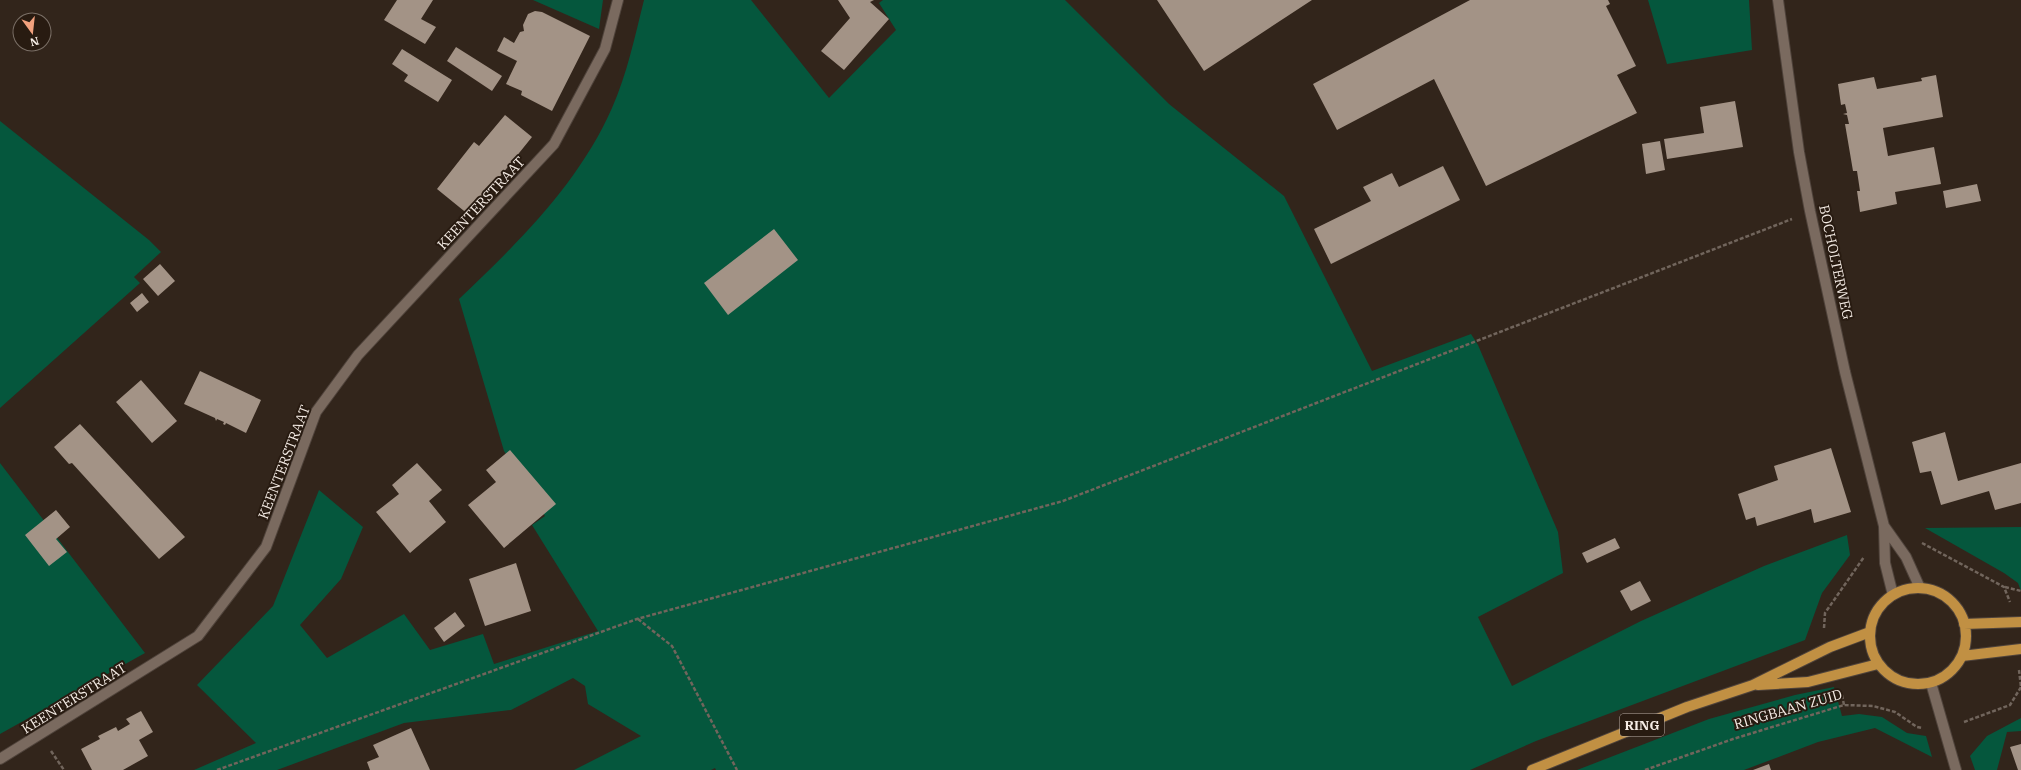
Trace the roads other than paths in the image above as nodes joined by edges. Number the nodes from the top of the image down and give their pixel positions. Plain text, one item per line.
1 (618, 0) edge
2 (1778, 0) edge
3 (1884, 526) junction
4 (1920, 588) junction
5 (1893, 595) junction
6 (2017, 622) edge
7 (1964, 624) junction
8 (1870, 632) junction
9 (2019, 650) edge
10 (1962, 656) junction
11 (1878, 664) junction
12 (1931, 683) junction
13 (1754, 685) junction
14 (0, 759) edge
15 (1532, 770) edge
16 (1956, 770) edge

1 - 14 street, KEENTERSTRAAT
2 - 3 street, BOCHOLTERWEG
3 - 4 street, BOCHOLTERWEG
3 - 5 street, BOCHOLTERWEG
4 - 5 main road
4 - 7 main road
5 - 8 main road
6 - 7 main road
7 - 10 main road
8 - 11 main road
8 - 13 main road, RINGBAAN ZUID / RING
9 - 10 main road
10 - 12 main road
11 - 12 main road
11 - 13 main road, RINGBAAN ZUID / RING
12 - 16 street
13 - 15 main road, RINGBAAN ZUID / RING

